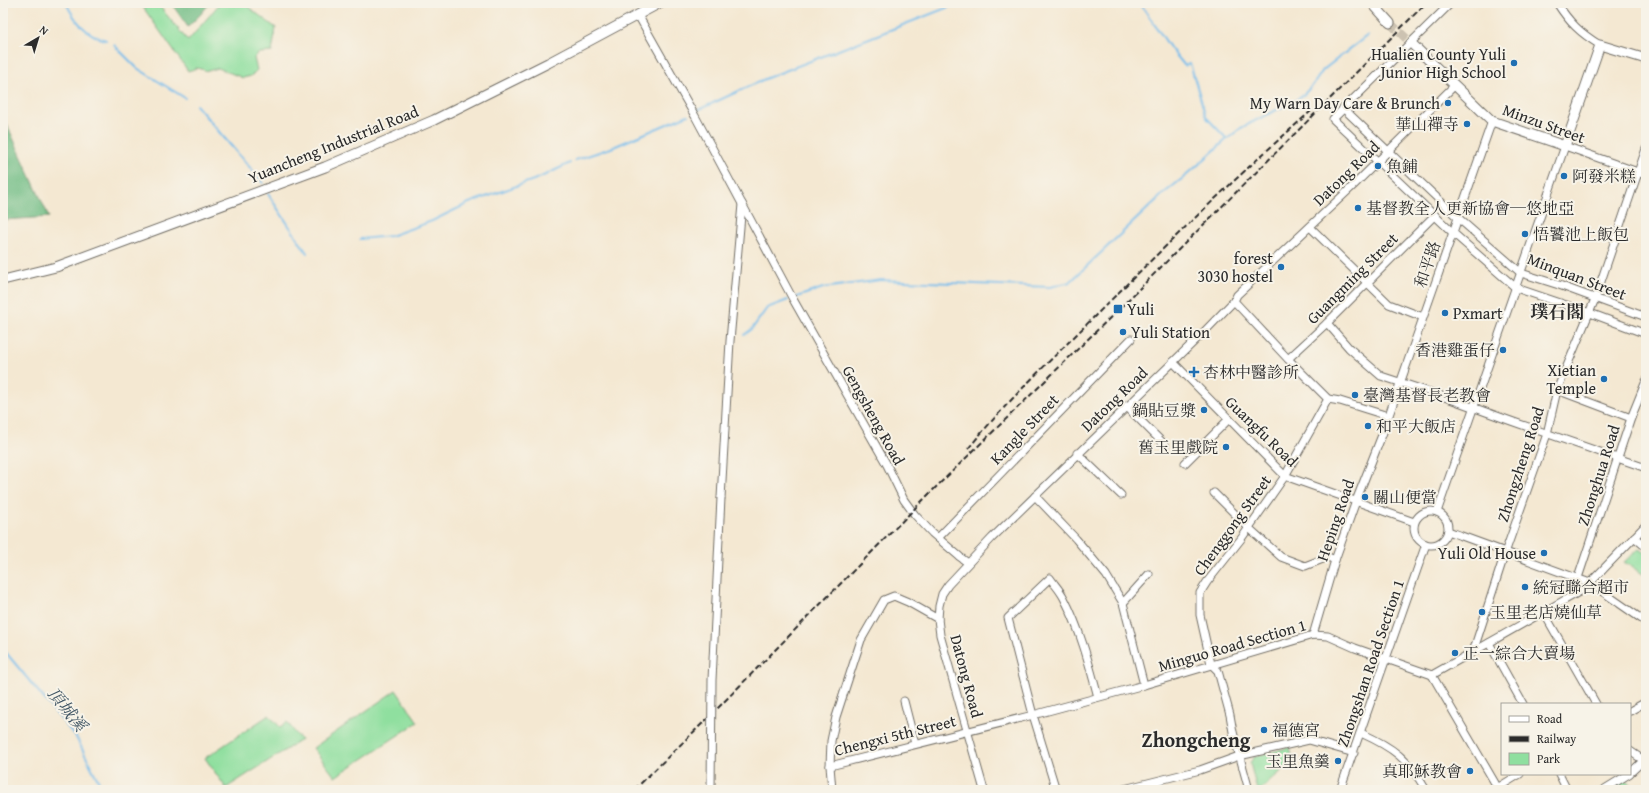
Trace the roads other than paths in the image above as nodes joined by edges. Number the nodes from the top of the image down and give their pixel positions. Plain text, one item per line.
1 (660, 3) edge
2 (1372, 3) edge
3 (1451, 3) edge
4 (1557, 3) edge
5 (638, 15) junction
6 (1390, 23) tunnel mouth
7 (1411, 43) junction
8 (1600, 44) junction
9 (1646, 59) edge
10 (1454, 86) junction
11 (1343, 108) junction
12 (1492, 121) junction
13 (1565, 146) junction
14 (1646, 149) edge
15 (1389, 151) junction
16 (1379, 161) junction
17 (1638, 172) junction
18 (1646, 175) edge
19 (742, 204) junction
20 (1435, 215) junction
21 (1457, 217) junction
22 (1310, 227) junction
23 (1452, 232) junction
24 (1521, 273) junction
25 (3, 280) edge
26 (1367, 283) junction
27 (1516, 288) junction
28 (1595, 299) junction
29 (1234, 301) junction
30 (1590, 313) junction
31 (1423, 317) junction
32 (1646, 317) edge
33 (1327, 323) junction
34 (1646, 334) edge
35 (1130, 339) dead end
36 (1288, 360) junction
37 (1173, 362) junction
38 (1646, 381) edge
39 (1399, 383) junction
40 (1557, 390) junction
41 (1328, 399) junction
42 (1642, 401) edge
43 (1126, 406) junction
44 (1474, 407) junction
45 (1388, 416) junction
46 (1631, 418) junction
47 (1229, 419) junction
48 (1547, 434) junction
49 (1165, 445) dead end
50 (1077, 453) junction
51 (1619, 459) junction
52 (1185, 463) dead end
53 (1646, 468) edge
54 (1285, 476) junction
55 (1214, 493) dead end
56 (1121, 495) dead end
57 (1035, 496) junction
58 (1356, 501) junction
59 (1437, 512) junction
60 (1414, 522) junction
61 (1646, 525) edge
62 (1249, 528) junction
63 (1448, 532) junction
64 (1634, 537) junction
65 (938, 538) junction
66 (1426, 544) junction
67 (1646, 547) edge
68 (1505, 553) junction
69 (1335, 560) junction
70 (968, 563) junction
71 (1149, 574) dead end
72 (1578, 578) junction
73 (1590, 583) junction
74 (1123, 603) junction
75 (1544, 613) junction
76 (938, 619) junction
77 (1646, 622) edge
78 (1313, 635) junction
79 (1489, 643) junction
80 (1473, 652) junction
81 (1386, 659) junction
82 (1210, 664) junction
83 (1432, 675) junction
84 (1144, 685) junction
85 (1098, 697) junction
86 (904, 701) dead end
87 (1646, 702) edge
88 (1522, 703) edge
89 (1595, 703) edge
90 (1631, 710) edge
91 (1033, 716) junction
92 (967, 731) junction
93 (1361, 733) junction
94 (915, 744) junction
95 (1631, 752) edge
96 (1354, 753) junction
97 (1240, 756) junction
98 (1645, 761) edge
99 (830, 766) junction
100 (1631, 773) edge
101 (1518, 775) edge
102 (1560, 775) edge
103 (1628, 775) edge
104 (1497, 789) edge
105 (711, 790) edge
106 (832, 790) edge
107 (984, 790) edge
108 (1056, 790) edge
109 (1124, 790) edge
110 (1249, 790) edge
111 (1340, 790) edge
112 (1426, 790) edge
113 (1567, 790) edge
114 (1602, 790) edge

1 - 5 street, Yuancheng Industrial Road
2 - 6 street
3 - 7 street
4 - 8 street
5 - 19 street, Gengsheng Road
5 - 25 street, Yuancheng Industrial Road
7 - 10 street, Minzu Street
7 - 11 street
8 - 9 street
8 - 13 street
10 - 12 street, Minzu Street
10 - 15 street, Datong Road
11 - 15 street, Minquan Street
11 - 16 street, Minquan Street
12 - 13 street, Minzu Street
12 - 21 street, 和平路
13 - 17 street, Minzu Street
13 - 24 street
14 - 17 street, Zhongzheng Road
15 - 16 street, Datong Road
15 - 21 street, Minquan Street
16 - 20 street, Minquan Street
16 - 22 street, Datong Road
17 - 18 street, Minzu Street
17 - 28 street, Zhongzheng Road
19 - 65 street, Gengsheng Road
19 - 105 street, bridge
20 - 23 street, Minquan Street
20 - 26 street, Guangming Street
21 - 23 street, 和平路
21 - 24 street, Minquan Street
22 - 26 street
22 - 29 street, Datong Road
23 - 27 street, Minquan Street
23 - 31 street, 和平路
24 - 27 street
24 - 28 street, Minquan Street
26 - 31 street
26 - 33 street, Guangming Street
27 - 30 street, Minquan Street
27 - 44 street
28 - 30 street, Zhongzheng Road
28 - 32 street, Minquan Street
29 - 36 street
29 - 37 street, Datong Road
30 - 34 street, Minquan Street
30 - 40 street, Zhongzheng Road
31 - 39 street, 和平路
33 - 36 street, Guangming Street
33 - 39 street
35 - 65 street, Kangle Street
36 - 41 street
37 - 43 street, Datong Road
37 - 47 street, Guangfu Road
38 - 42 street, Zhonghua Road
39 - 44 street
39 - 45 street, 和平路
40 - 46 street
40 - 48 street, Zhongzheng Road
41 - 45 street
41 - 54 street, Chenggong Street
42 - 46 street, Zhonghua Road
43 - 49 street
43 - 50 street, Datong Road
44 - 48 street
44 - 59 street
45 - 58 street, Heping Road
46 - 51 street, Zhonghua Road
47 - 52 street
47 - 54 street, Guangfu Road
48 - 51 street
48 - 68 street, Zhongzheng Road
50 - 56 street
50 - 57 street, Datong Road
51 - 53 street
51 - 72 street, Zhonghua Road
54 - 58 street, Guangfu Road
54 - 62 street, Chenggong Street
55 - 62 street
57 - 70 street, Datong Road
57 - 74 street
58 - 60 street, Guangfu Road
58 - 69 street, Heping Road
59 - 60 street
59 - 63 street
60 - 66 street
61 - 64 street
62 - 69 street
62 - 82 street, Chenggong Street
63 - 66 street
63 - 68 street
64 - 67 street
64 - 73 street
65 - 70 street, Gengsheng Road
66 - 81 street, Zhongshan Road Section 1
68 - 72 street
68 - 80 street, Zhongzheng Road
69 - 78 street, Heping Road
70 - 76 street, Datong Road
71 - 74 street
72 - 73 street
73 - 75 street
73 - 77 street
74 - 84 street
75 - 79 street
75 - 89 street
76 - 92 street, Datong Road
76 - 99 street
78 - 81 street, Minguo Road Section 1
78 - 82 street, Minguo Road Section 1
79 - 80 street
79 - 88 street
80 - 83 street
81 - 83 street, Minguo Road Section 1
81 - 93 street, Zhongshan Road Section 1
82 - 84 street, Minguo Road Section 1
82 - 97 street, Chenggong Street
83 - 104 street
84 - 85 street, Minguo Road Section 1
85 - 91 street, Minguo Road Section 1
85 - 91 street
86 - 94 street
87 - 90 street
91 - 92 street, Minguo Road Section 1
91 - 108 street
92 - 94 street, Chengxi 5th Street
92 - 107 street, Datong Road
93 - 96 street, Zhongshan Road Section 1
93 - 112 street
94 - 99 street, Chengxi 5th Street
95 - 98 street
96 - 97 street
96 - 111 street, Zhongshan Road Section 1
97 - 109 street
97 - 110 street, Chenggong Street
98 - 100 street
99 - 106 street
101 - 104 street
102 - 113 street
103 - 114 street

